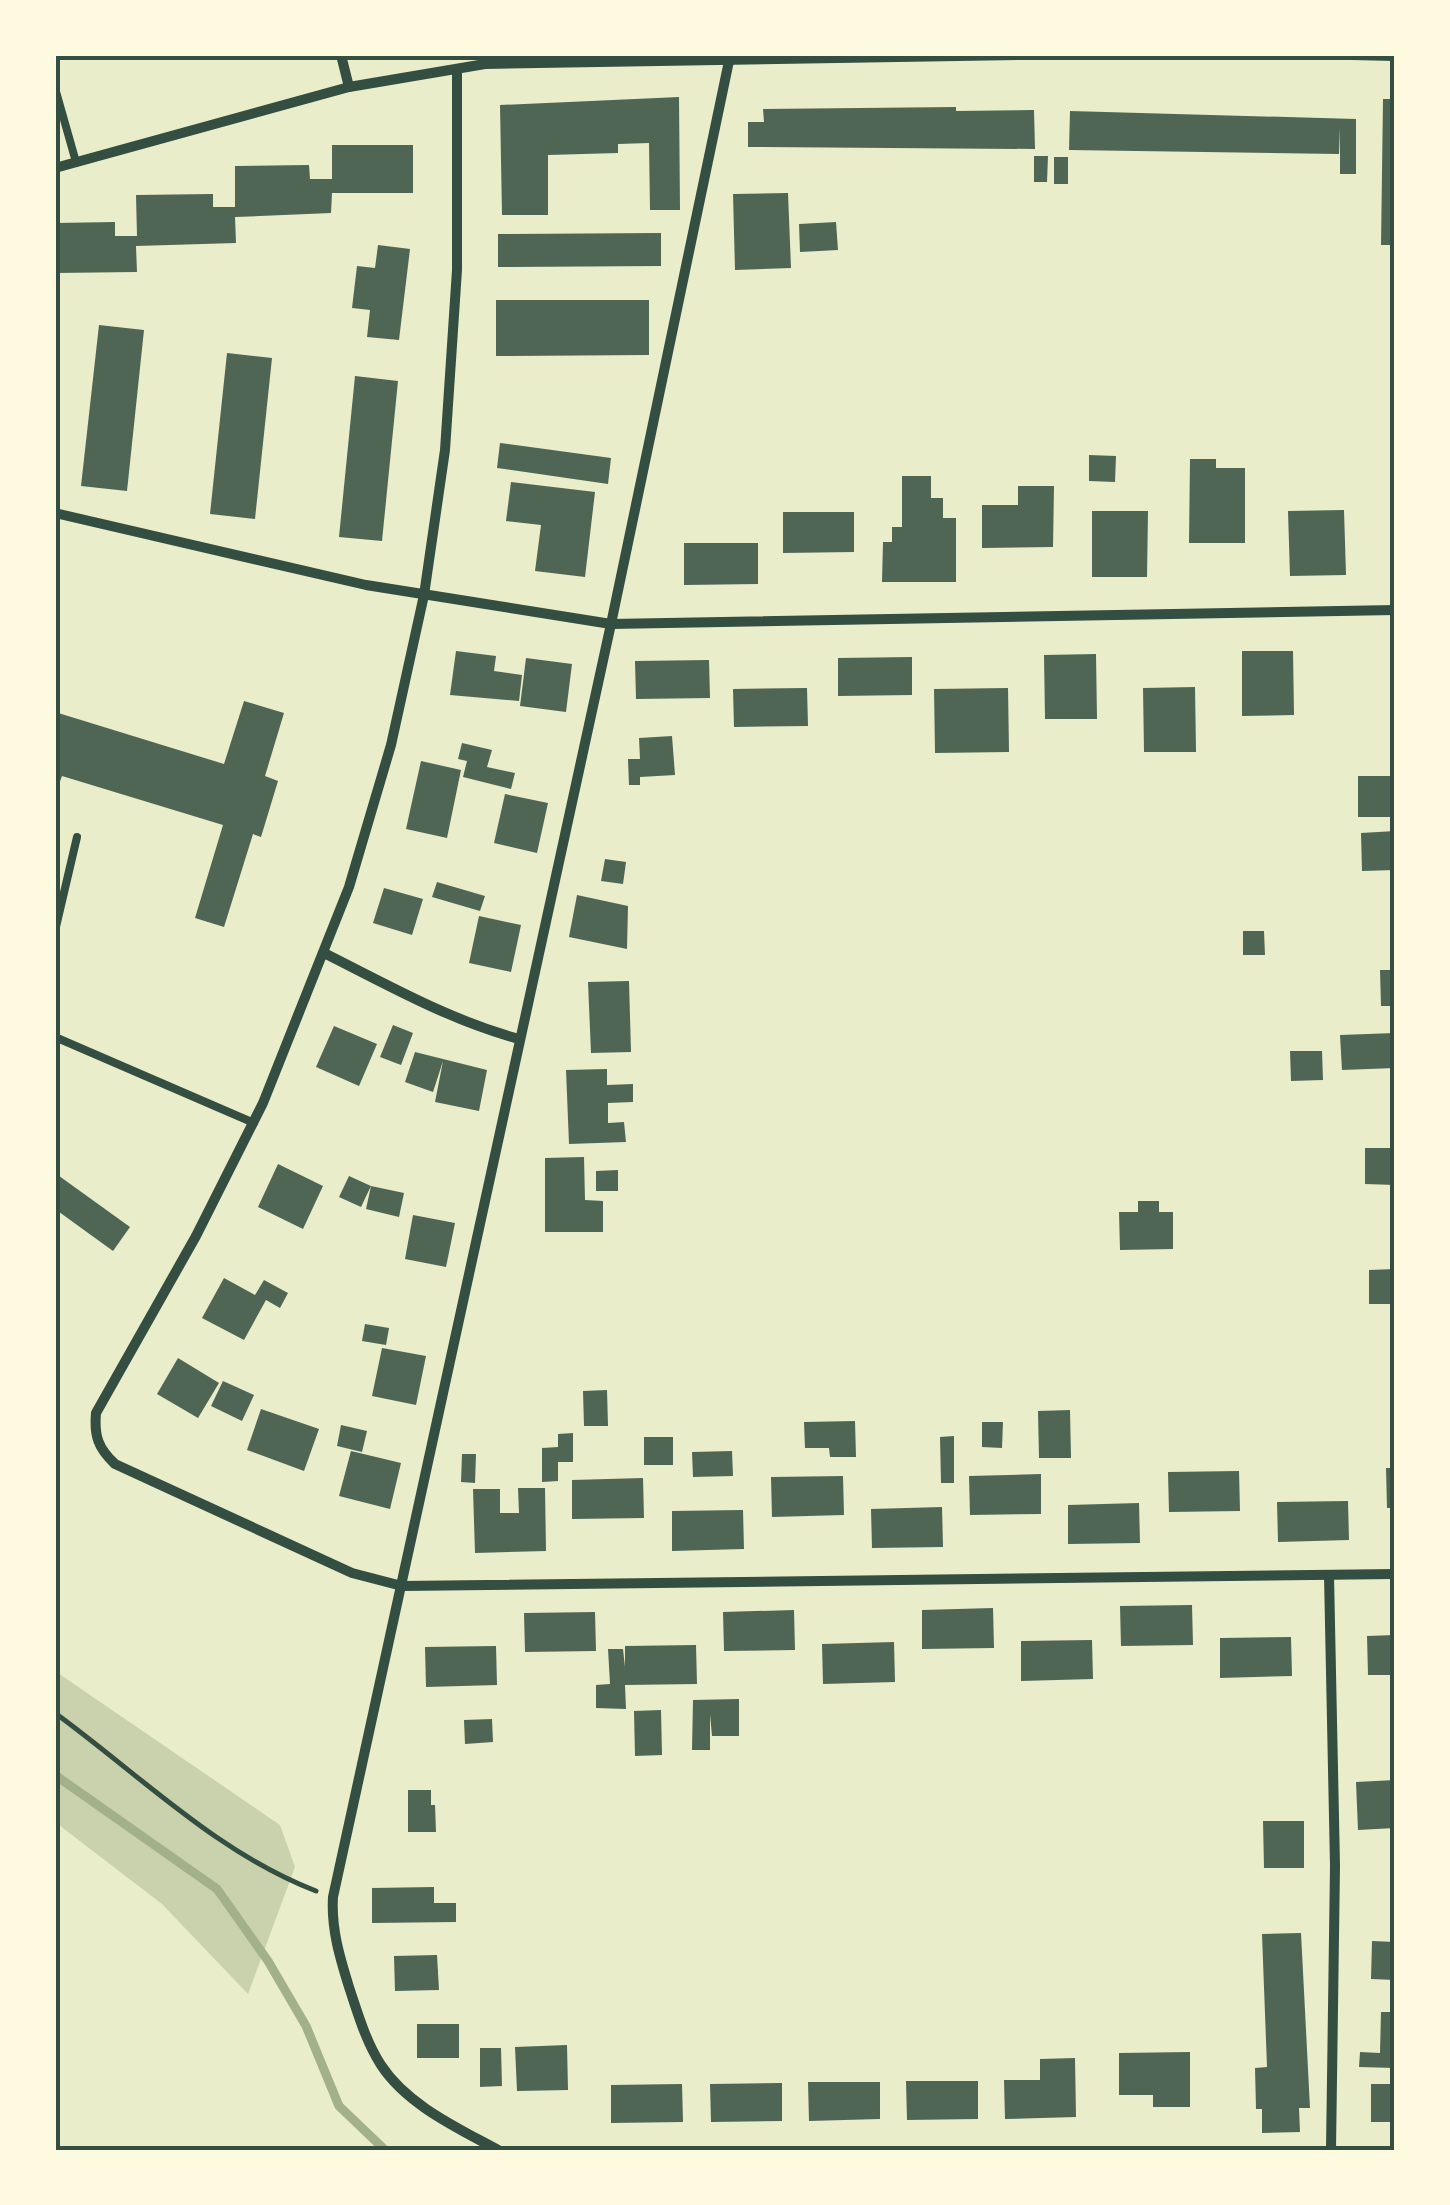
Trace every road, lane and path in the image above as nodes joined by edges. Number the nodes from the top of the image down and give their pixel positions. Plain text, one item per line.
1 (341, 55) edge
2 (1022, 55) edge
3 (1352, 55) edge
4 (1395, 56) edge
5 (639, 58) edge
6 (729, 61) junction
7 (457, 69) junction
8 (349, 87) junction
9 (55, 88) edge
10 (76, 162) junction
11 (55, 168) edge
12 (55, 513) edge
13 (424, 595) junction
14 (1395, 610) edge
15 (611, 624) junction
16 (77, 837) dead end
17 (55, 931) edge
18 (324, 953) junction
19 (55, 1037) edge
20 (519, 1039) junction
21 (254, 1123) junction
22 (1395, 1574) edge
23 (1329, 1575) junction
24 (402, 1586) junction
25 (55, 1713) edge
26 (333, 1898) junction
27 (498, 2150) edge
28 (1332, 2150) edge

1 - 8 street
2 - 6 street
3 - 4 street
5 - 6 street
5 - 7 street
6 - 15 street
7 - 8 street
7 - 13 street
8 - 10 street
9 - 10 lane
10 - 11 street
12 - 13 street
13 - 15 street
13 - 18 street
14 - 15 street
15 - 20 street
16 - 17 lane
18 - 20 street
18 - 21 street
19 - 21 lane
20 - 24 street
21 - 24 street
22 - 23 street
23 - 24 street
23 - 28 street
24 - 26 street
25 - 26 path
26 - 27 street

